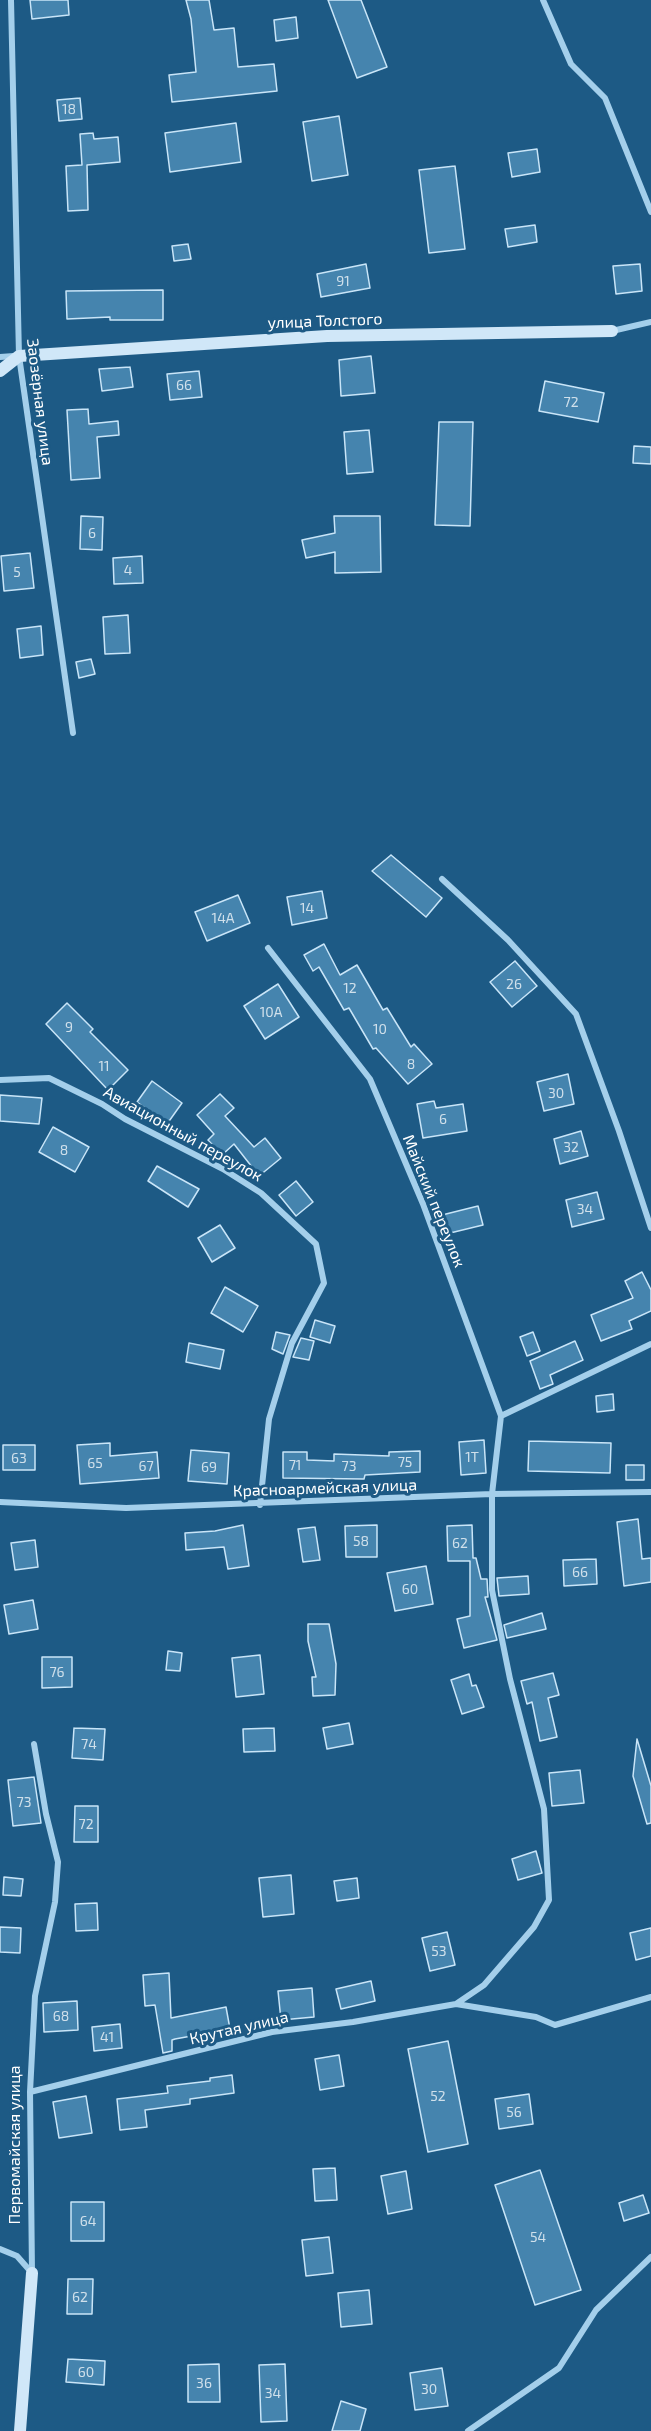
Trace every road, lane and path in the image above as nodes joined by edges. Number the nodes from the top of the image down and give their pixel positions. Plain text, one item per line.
1 (11, 0) edge
2 (543, 0) edge
3 (651, 212) edge
4 (651, 322) edge
5 (612, 331) joint
6 (19, 356) junction
7 (0, 357) edge
8 (0, 371) edge
9 (73, 733) dead end
10 (442, 879) dead end
11 (268, 948) dead end
12 (0, 1080) edge
13 (651, 1228) edge
14 (651, 1344) edge
15 (501, 1416) junction
16 (651, 1492) edge
17 (492, 1494) junction
18 (0, 1502) edge
19 (260, 1505) junction
20 (34, 1744) dead end
21 (549, 1900) joint
22 (651, 1997) edge
23 (456, 2004) junction
24 (30, 2092) junction
25 (0, 2249) edge
26 (651, 2257) edge
27 (32, 2273) junction
28 (20, 2431) edge
29 (468, 2431) edge

1 - 6 street, Заозёрная улица
2 - 3 street
4 - 5 street, улица Толстого
5 - 6 street, улица Толстого
6 - 7 street, улица Толстого
6 - 8 street
6 - 9 street, Заозёрная улица
10 - 13 street
11 - 15 street, Майский переулок
12 - 19 street, Авиационный переулок
14 - 15 street
15 - 17 street, Майский переулок
16 - 17 street, Красноармейская улица
17 - 19 street, Красноармейская улица
17 - 21 street, Майский переулок
18 - 19 street, Красноармейская улица
20 - 24 street, Первомайская улица
21 - 23 street, Крутая улица
22 - 23 street, Крутая улица
23 - 24 street, Крутая улица
24 - 27 street, Первомайская улица
25 - 27 street
26 - 29 street
27 - 28 street, Первомайская улица

